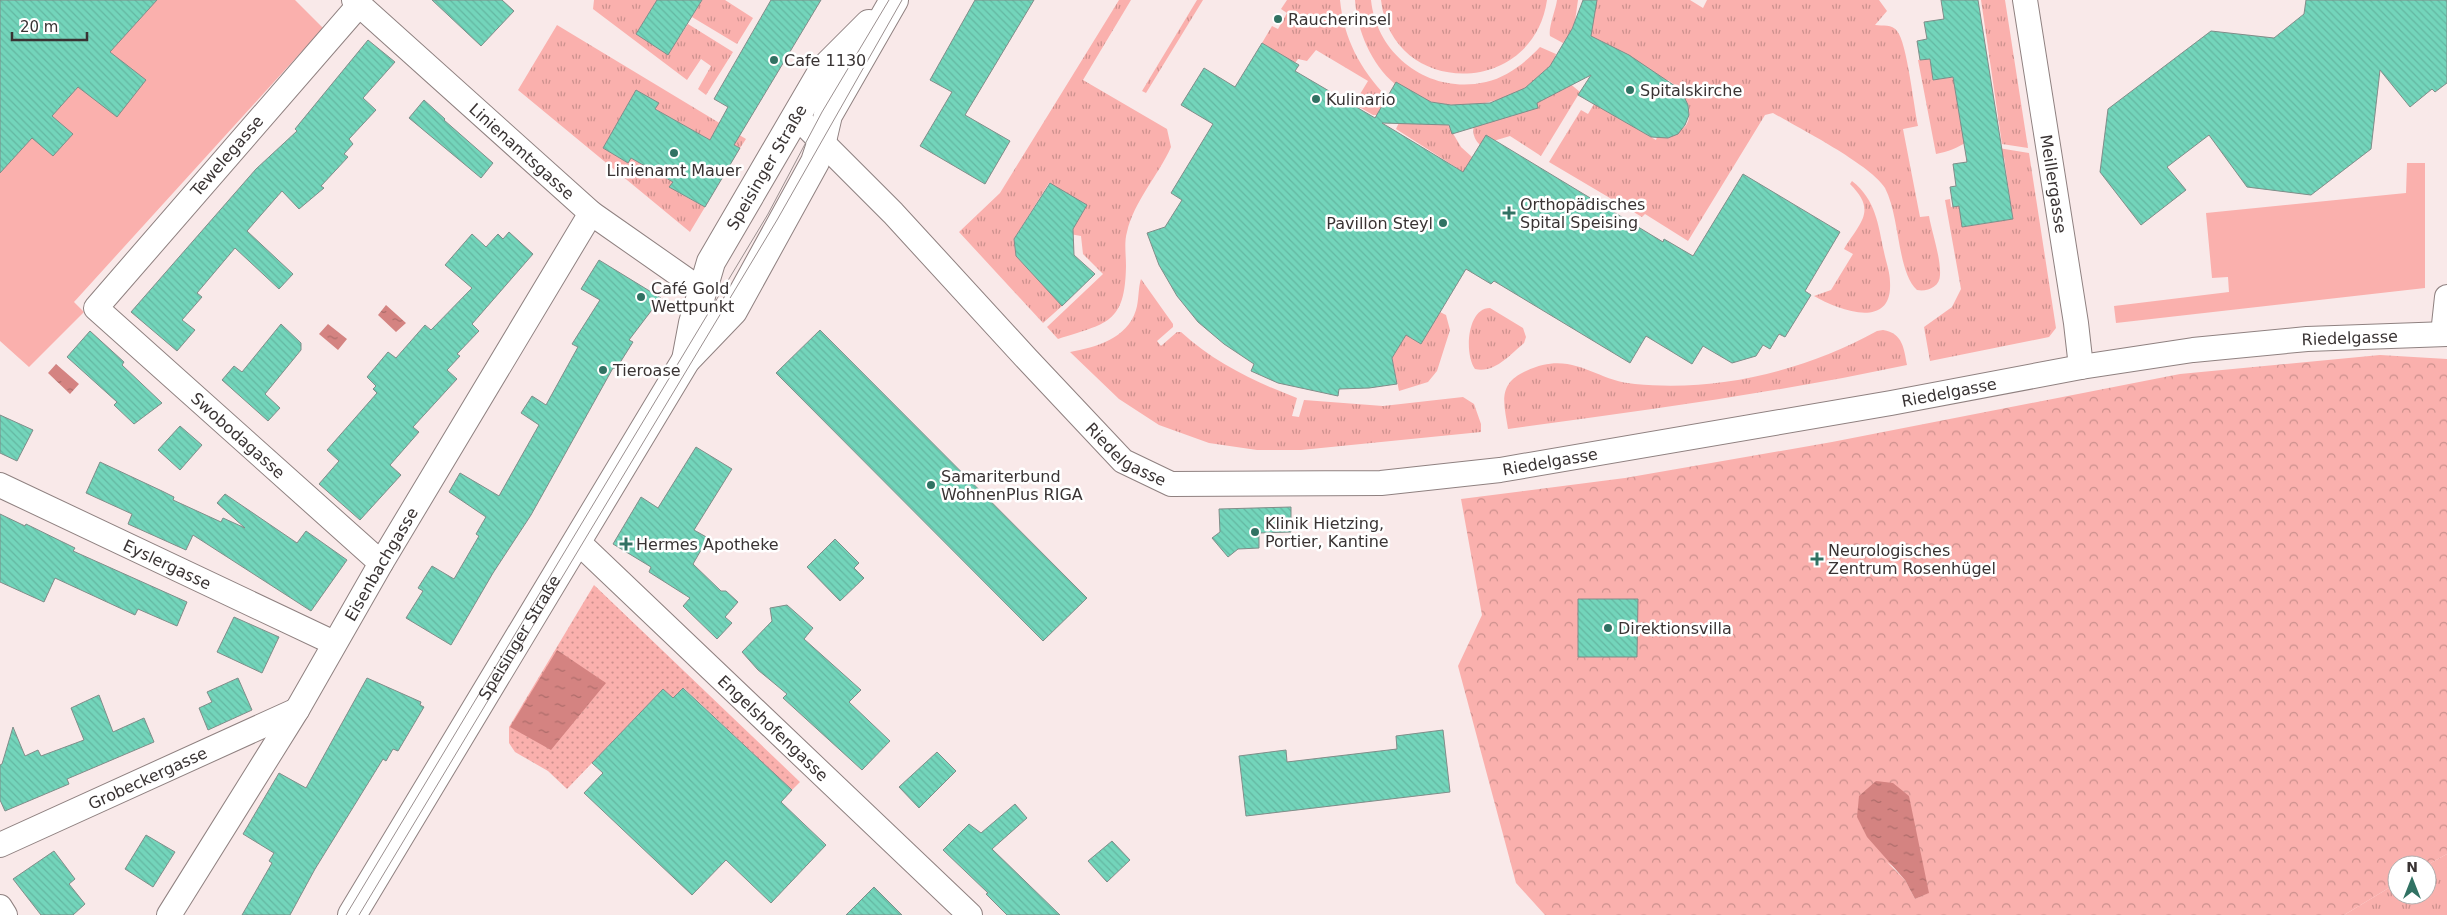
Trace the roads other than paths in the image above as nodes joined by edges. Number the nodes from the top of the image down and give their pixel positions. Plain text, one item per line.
1 (893, 0) edge
2 (2025, 0) edge
3 (356, 2) edge
4 (796, 116) junction
5 (822, 142) junction
6 (591, 213) junction
7 (701, 290) junction
8 (2447, 297) edge
9 (96, 308) joint
10 (2445, 334) edge
11 (686, 360) junction
12 (2080, 367) junction
13 (0, 485) edge
14 (577, 541) junction
15 (381, 563) junction
16 (334, 643) junction
17 (297, 710) junction
18 (0, 845) edge
19 (0, 907) edge
20 (5, 915) edge
21 (169, 915) edge
22 (352, 915) edge
23 (970, 915) edge

1 - 4 main road, Speisinger Straße
1 - 5 main road, Speisinger Straße
2 - 12 street, Meillergasse
3 - 6 street, Linienamtsgasse
3 - 9 street, Tewelegasse
4 - 5 street, Riedelgasse
4 - 7 main road, Speisinger Straße
5 - 11 main road, Speisinger Straße
5 - 12 street, Riedelgasse
6 - 7 street, Linienamtsgasse
6 - 15 street, Eisenbachgasse
7 - 11 main road, Speisinger Straße
8 - 10 street
9 - 15 street, Swobodagasse
10 - 12 street, Riedelgasse
11 - 14 main road, Speisinger Straße
13 - 16 street, Eyslergasse
14 - 22 main road, Speisinger Straße
14 - 23 street, Engelshofengasse
15 - 16 street, Eisenbachgasse
16 - 17 street, Eisenbachgasse
17 - 18 street, Grobeckergasse
17 - 21 street, Eisenbachgasse
19 - 20 street

